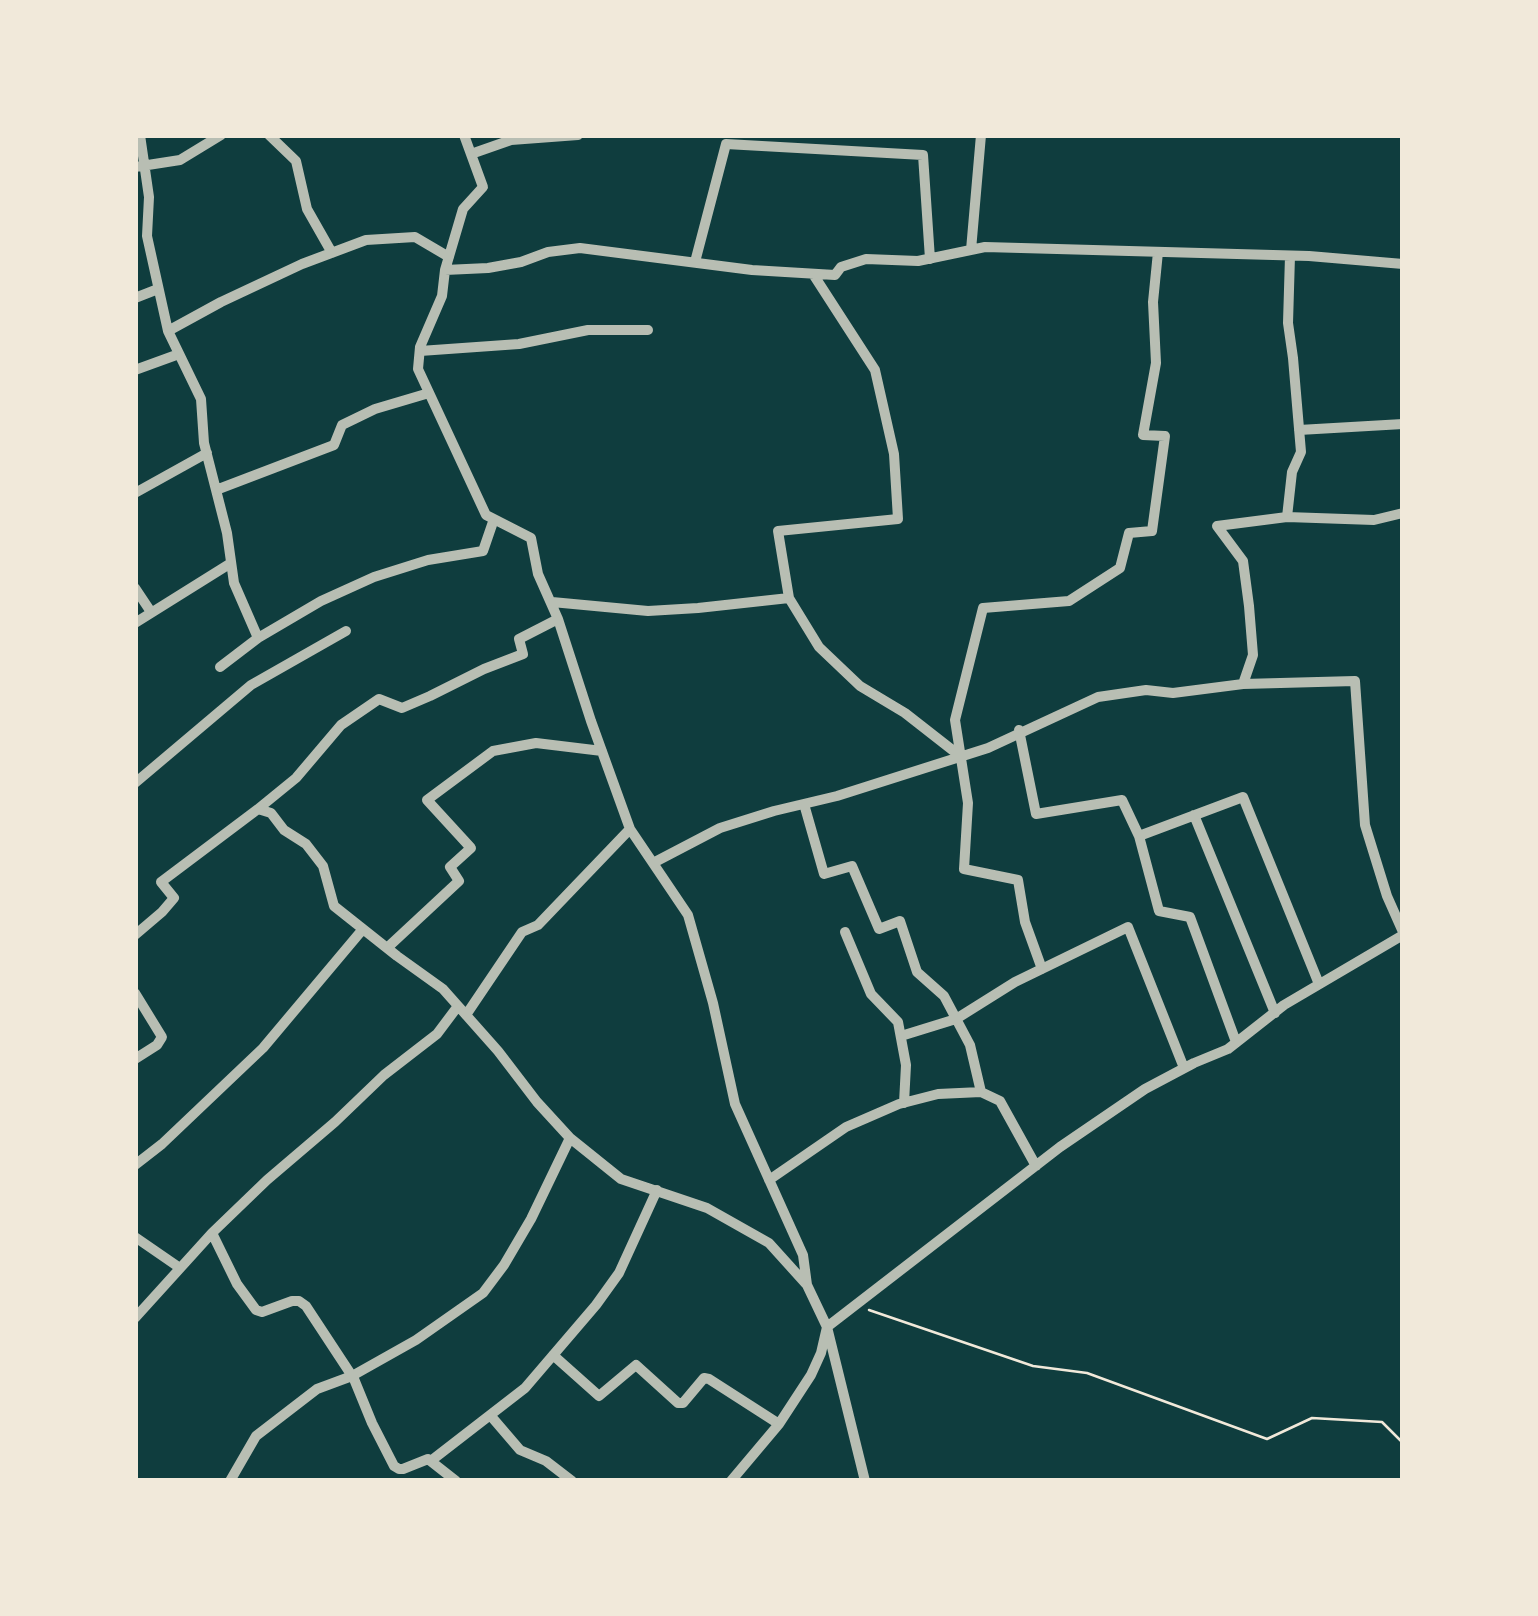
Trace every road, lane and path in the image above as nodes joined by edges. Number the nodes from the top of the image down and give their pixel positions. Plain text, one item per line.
1 (140, 135) edge
2 (221, 135) edge
3 (269, 135) edge
4 (464, 135) edge
5 (578, 135) edge
6 (981, 135) edge
7 (471, 154) junction
8 (140, 166) edge
9 (971, 250) junction
10 (1158, 252) junction
11 (332, 253) junction
12 (1290, 256) junction
13 (449, 257) junction
14 (930, 258) junction
15 (696, 262) junction
16 (1403, 264) edge
17 (445, 270) junction
18 (813, 274) junction
19 (158, 288) junction
20 (135, 298) edge
21 (648, 330) dead end
22 (168, 331) junction
23 (420, 351) junction
24 (179, 354) junction
25 (135, 370) edge
26 (429, 393) junction
27 (1403, 424) edge
28 (1299, 430) junction
29 (207, 453) junction
30 (216, 490) junction
31 (135, 493) edge
32 (1403, 512) edge
33 (1287, 517) junction
34 (494, 519) junction
35 (232, 563) junction
36 (135, 588) edge
37 (789, 598) junction
38 (552, 602) junction
39 (150, 612) junction
40 (558, 619) junction
41 (135, 623) edge
42 (346, 631) dead end
43 (258, 638) junction
44 (220, 667) dead end
45 (1242, 684) junction
46 (1019, 731) junction
47 (602, 751) junction
48 (960, 756) junction
49 (135, 783) edge
50 (804, 804) junction
51 (258, 809) junction
52 (1194, 815) junction
53 (630, 829) junction
54 (1139, 836) junction
55 (653, 863) junction
56 (363, 929) junction
57 (845, 932) dead end
58 (1403, 934) edge
59 (135, 935) edge
60 (387, 948) junction
61 (1042, 969) junction
62 (1320, 984) junction
63 (135, 993) edge
64 (462, 1011) junction
65 (1274, 1013) junction
66 (956, 1019) junction
67 (901, 1036) junction
68 (1236, 1042) junction
69 (135, 1059) edge
70 (1184, 1068) junction
71 (981, 1092) junction
72 (904, 1102) junction
73 (570, 1138) junction
74 (135, 1165) edge
75 (1036, 1166) junction
76 (769, 1180) junction
77 (656, 1190) junction
78 (212, 1233) junction
79 (135, 1237) edge
80 (180, 1268) junction
81 (807, 1285) junction
82 (855, 1305) junction
83 (135, 1318) edge
84 (827, 1327) junction
85 (553, 1356) junction
86 (352, 1376) junction
87 (490, 1415) junction
88 (779, 1424) junction
89 (1403, 1443) edge
90 (432, 1460) junction
91 (230, 1481) edge
92 (456, 1481) edge
93 (572, 1481) edge
94 (731, 1481) edge
95 (865, 1481) edge

1 - 8 street
2 - 8 street
3 - 11 street
4 - 7 street
5 - 7 street
6 - 9 street
7 - 13 street
8 - 19 street
9 - 10 street
9 - 14 street
10 - 12 street
10 - 48 street
11 - 13 street
11 - 22 street
12 - 16 street
12 - 28 street
13 - 17 street
14 - 15 street
14 - 18 street
15 - 17 street
15 - 18 street
17 - 23 street
18 - 37 street
19 - 20 street
19 - 22 street
21 - 23 street
22 - 24 street
23 - 26 street
24 - 25 street
24 - 29 street
26 - 30 street
26 - 34 street
27 - 28 street
28 - 33 street
29 - 30 street
29 - 31 street
30 - 35 street
32 - 33 street
33 - 45 street
34 - 38 street
34 - 43 street
35 - 39 street
35 - 43 street
36 - 39 street
37 - 38 street
37 - 48 street
38 - 40 street
39 - 41 street
40 - 47 street
40 - 51 street
42 - 49 street
43 - 44 street
45 - 46 street
45 - 58 street
46 - 48 street
46 - 54 street
47 - 53 street
47 - 60 street
48 - 50 street
48 - 61 street
50 - 55 street
50 - 66 street
51 - 56 street
51 - 59 street
52 - 54 street
52 - 62 street
52 - 65 street
53 - 55 street
53 - 64 street
54 - 68 street
55 - 76 street
56 - 60 street
56 - 74 street
57 - 67 street
58 - 62 street
60 - 64 street
61 - 66 street
61 - 70 street
62 - 65 street
63 - 69 street
64 - 73 street
64 - 78 street
65 - 68 street
66 - 67 street
66 - 71 street
67 - 72 street
68 - 70 street
70 - 75 street
71 - 72 street
71 - 75 street
72 - 76 street
73 - 77 street
73 - 86 street
75 - 82 street
76 - 81 street
77 - 81 street
77 - 85 street
78 - 80 street
78 - 86 street
79 - 80 street
80 - 83 street
81 - 84 street
82 - 84 street
82 - 89 path
84 - 88 street
84 - 95 street
85 - 87 street
85 - 88 street
86 - 90 street
86 - 91 street
87 - 90 street
87 - 93 street
88 - 94 street
90 - 92 street

